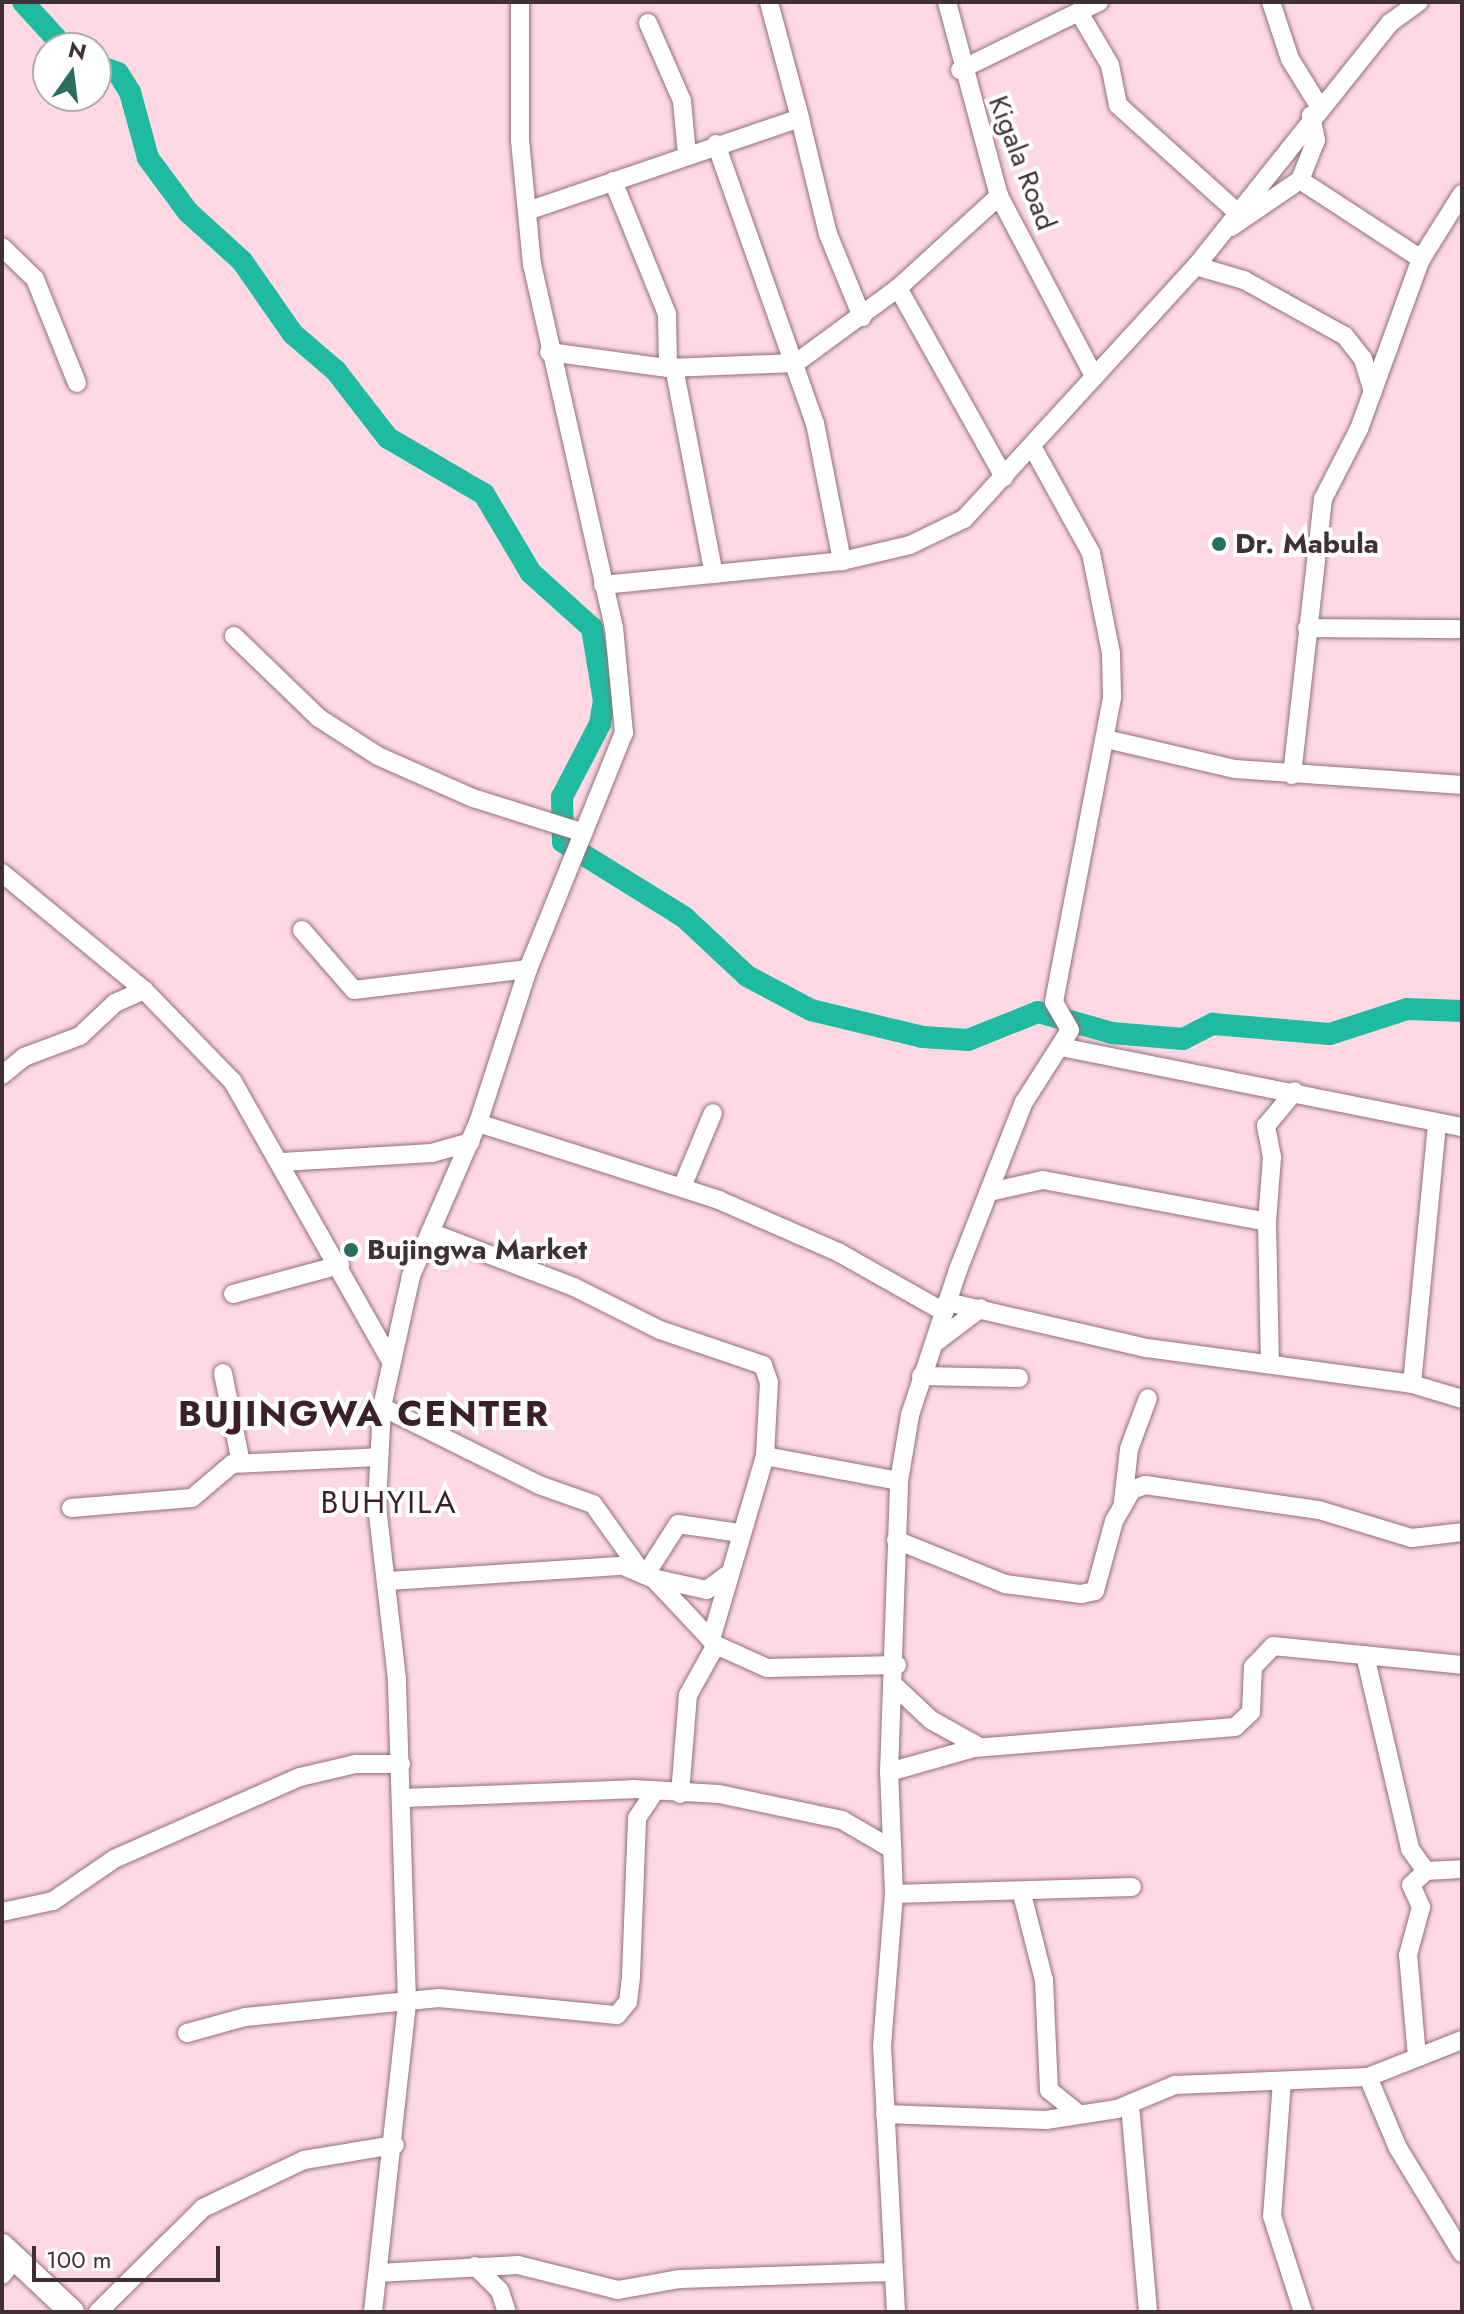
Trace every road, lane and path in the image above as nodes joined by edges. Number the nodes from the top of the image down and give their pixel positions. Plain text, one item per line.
1 (520, 2) edge
2 (769, 2) edge
3 (780, 2) edge
4 (947, 2) edge
5 (1099, 2) edge
6 (1271, 2) edge
7 (1419, 2) edge
8 (1080, 14) junction
9 (648, 23) dead end
10 (960, 70) junction
11 (1315, 111) junction
12 (800, 118) junction
13 (716, 144) junction
14 (687, 155) junction
15 (1300, 180) junction
16 (613, 181) junction
17 (1462, 194) edge
18 (999, 196) junction
19 (527, 211) junction
20 (1237, 212) junction
21 (1222, 232) junction
22 (2, 247) edge
23 (1421, 259) junction
24 (1196, 266) junction
25 (898, 288) junction
26 (862, 317) junction
27 (549, 352) junction
28 (796, 363) junction
29 (671, 368) junction
30 (1094, 376) junction
31 (77, 383) dead end
32 (1373, 391) junction
33 (1032, 446) junction
34 (1004, 477) junction
35 (842, 561) junction
36 (714, 574) junction
37 (603, 585) junction
38 (1307, 628) junction
39 (1462, 629) edge
40 (234, 636) dead end
41 (1106, 739) junction
42 (1292, 775) junction
43 (1462, 785) edge
44 (584, 833) junction
45 (2, 873) edge
46 (302, 930) dead end
47 (528, 969) junction
48 (144, 990) junction
49 (1061, 1047) junction
50 (2, 1075) edge
51 (1295, 1091) junction
52 (713, 1113) dead end
53 (478, 1123) junction
54 (1437, 1125) junction
55 (1462, 1127) edge
56 (470, 1142) junction
57 (283, 1162) junction
58 (682, 1187) junction
59 (994, 1191) junction
60 (1267, 1222) junction
61 (430, 1232) junction
62 (340, 1265) junction
63 (233, 1294) dead end
64 (946, 1307) junction
65 (981, 1308) junction
66 (931, 1347) junction
67 (390, 1359) junction
68 (1270, 1363) junction
69 (223, 1373) dead end
70 (921, 1376) junction
71 (1019, 1378) dead end
72 (1412, 1384) junction
73 (1148, 1398) dead end
74 (1462, 1399) edge
75 (382, 1407) junction
76 (765, 1456) junction
77 (378, 1457) junction
78 (241, 1463) junction
79 (899, 1481) junction
80 (1123, 1502) junction
81 (71, 1508) dead end
82 (1462, 1532) edge
83 (740, 1533) junction
84 (896, 1540) junction
85 (647, 1574) junction
86 (727, 1575) junction
87 (388, 1581) junction
88 (714, 1642) junction
89 (1365, 1655) junction
90 (897, 1665) junction
91 (1462, 1665) edge
92 (896, 1687) junction
93 (980, 1747) junction
94 (401, 1764) junction
95 (889, 1772) junction
96 (655, 1791) junction
97 (680, 1794) junction
98 (403, 1798) junction
99 (892, 1849) junction
100 (1462, 1869) edge
101 (1426, 1871) junction
102 (1132, 1887) dead end
103 (894, 1894) junction
104 (1022, 1894) junction
105 (2, 1912) edge
106 (407, 2002) junction
107 (187, 2033) dead end
108 (1462, 2040) edge
109 (1417, 2057) junction
110 (1368, 2077) junction
111 (1282, 2081) junction
112 (1130, 2105) junction
113 (1076, 2112) junction
114 (885, 2114) junction
115 (395, 2145) junction
116 (1462, 2253) edge
117 (7, 2259) edge
118 (518, 2265) junction
119 (475, 2266) junction
120 (893, 2272) junction
121 (378, 2273) junction
122 (500, 2291) junction
123 (72, 2312) edge
124 (98, 2312) edge
125 (373, 2312) edge
126 (507, 2312) edge
127 (896, 2312) edge
128 (1148, 2312) edge
129 (1303, 2312) edge

1 - 19 street
2 - 12 street
3 - 12 street
4 - 10 street, Kigala Road
5 - 8 street
6 - 11 street
7 - 11 street
8 - 10 street
8 - 20 street
9 - 14 street
10 - 18 street, Kigala Road
11 - 15 street
11 - 20 street
12 - 13 street
12 - 26 street
13 - 14 street
13 - 28 street
14 - 16 street
15 - 21 street
15 - 23 street
16 - 19 street
16 - 29 street
17 - 23 street
18 - 25 street
18 - 30 street, Kigala Road
19 - 27 street
20 - 21 street
21 - 24 street
22 - 31 street
23 - 32 street
24 - 30 street
24 - 32 street
25 - 26 street
25 - 34 street
26 - 28 street
27 - 29 street
27 - 37 street
28 - 29 street
28 - 35 street
29 - 36 street
30 - 33 street
32 - 38 street
33 - 34 street
33 - 41 street
34 - 35 street
35 - 36 street
36 - 37 street
37 - 44 street
38 - 39 street
38 - 42 street
40 - 44 street
41 - 42 street
41 - 49 street
42 - 43 street
44 - 47 street
45 - 48 street
46 - 47 street
47 - 53 street
48 - 50 street
48 - 57 street
49 - 51 street
49 - 59 street
51 - 54 street
51 - 60 street
52 - 58 street
53 - 56 street
53 - 58 street
54 - 55 street
54 - 72 street
56 - 57 street
56 - 61 street
57 - 62 street
58 - 64 street
59 - 60 street
59 - 64 street
60 - 68 street
61 - 67 street
61 - 76 street
62 - 63 street
62 - 67 street
64 - 65 street
64 - 66 street
65 - 66 street
65 - 68 street
66 - 70 street
67 - 75 street
68 - 72 street
69 - 78 street
70 - 71 street
70 - 79 street
72 - 74 street
73 - 80 street
75 - 77 street
75 - 85 street
76 - 79 street
76 - 83 street
77 - 78 street
77 - 87 street
78 - 81 street
79 - 84 street
80 - 82 street
80 - 84 street
83 - 85 street
83 - 86 street
84 - 90 street
85 - 86 street
85 - 87 street
85 - 88 street
86 - 88 street
87 - 94 street
88 - 90 street
88 - 97 street
89 - 91 street
89 - 93 street
89 - 101 street
90 - 92 street
92 - 93 street
92 - 95 street
93 - 95 street
94 - 98 street
94 - 105 street
95 - 99 street
96 - 97 street
96 - 98 street
96 - 106 street
97 - 99 street
98 - 106 street
99 - 103 street
100 - 101 street
101 - 109 street
102 - 104 street
103 - 104 street
103 - 114 street
104 - 113 street
106 - 107 street
106 - 115 street
108 - 109 street
109 - 110 street
110 - 111 street
110 - 116 street
111 - 112 street
111 - 129 street
112 - 113 street
112 - 128 street
113 - 114 street
114 - 120 street
115 - 121 street
115 - 124 street
117 - 123 main road
118 - 119 street
118 - 120 street
118 - 122 street
119 - 121 street
119 - 122 street
120 - 127 street
121 - 125 street
122 - 126 street

